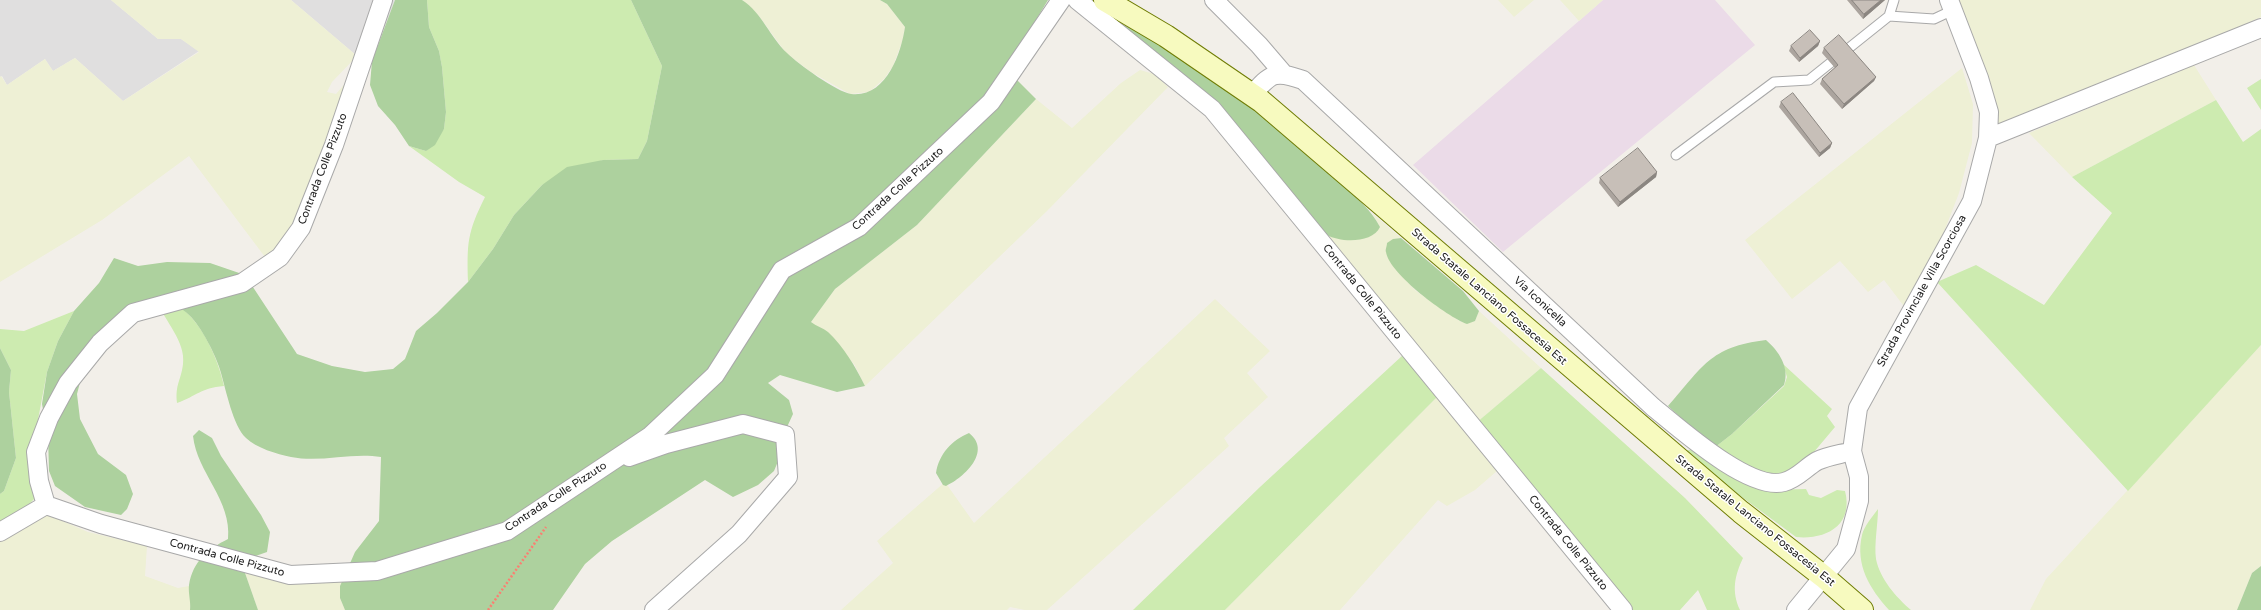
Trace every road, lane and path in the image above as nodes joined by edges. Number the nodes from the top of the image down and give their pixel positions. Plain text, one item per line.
1 (383, 0) edge
2 (1062, 0) edge
3 (1077, 0) edge
4 (1105, 0) edge
5 (1214, 0) edge
6 (1894, 0) edge
7 (1951, 5) edge
8 (1889, 16) junction
9 (2261, 28) edge
10 (1283, 73) junction
11 (1252, 95) junction
12 (1988, 138) junction
13 (1676, 155) dead end
14 (1852, 451) junction
15 (603, 467) junction
16 (46, 504) junction
17 (549, 522) dead end
18 (0, 532) edge
19 (1824, 577) junction
20 (488, 610) edge
21 (654, 610) edge
22 (1623, 610) edge
23 (1796, 610) edge
24 (1862, 610) edge

1 - 16 street, Contrada Colle Pizzuto
2 - 15 street, Contrada Colle Pizzuto
3 - 22 street, Contrada Colle Pizzuto
4 - 11 main road, Strada Statale Lanciano Fossacesia Est
5 - 10 street
6 - 8 lane
7 - 8 lane
7 - 12 street, Strada Provinciale Villa Scorciosa
8 - 13 lane
9 - 12 street
10 - 11 street
10 - 14 street, Via Iconicella
11 - 19 main road, Strada Statale Lanciano Fossacesia Est
12 - 14 street, Strada Provinciale Villa Scorciosa
14 - 19 street, Strada Provinciale Villa Scorciosa
15 - 16 street, Contrada Colle Pizzuto
15 - 21 street
16 - 18 street
17 - 20 path
19 - 23 street, Strada Provinciale Villa Scorciosa
19 - 24 main road, Strada Statale Lanciano Fossacesia Est

